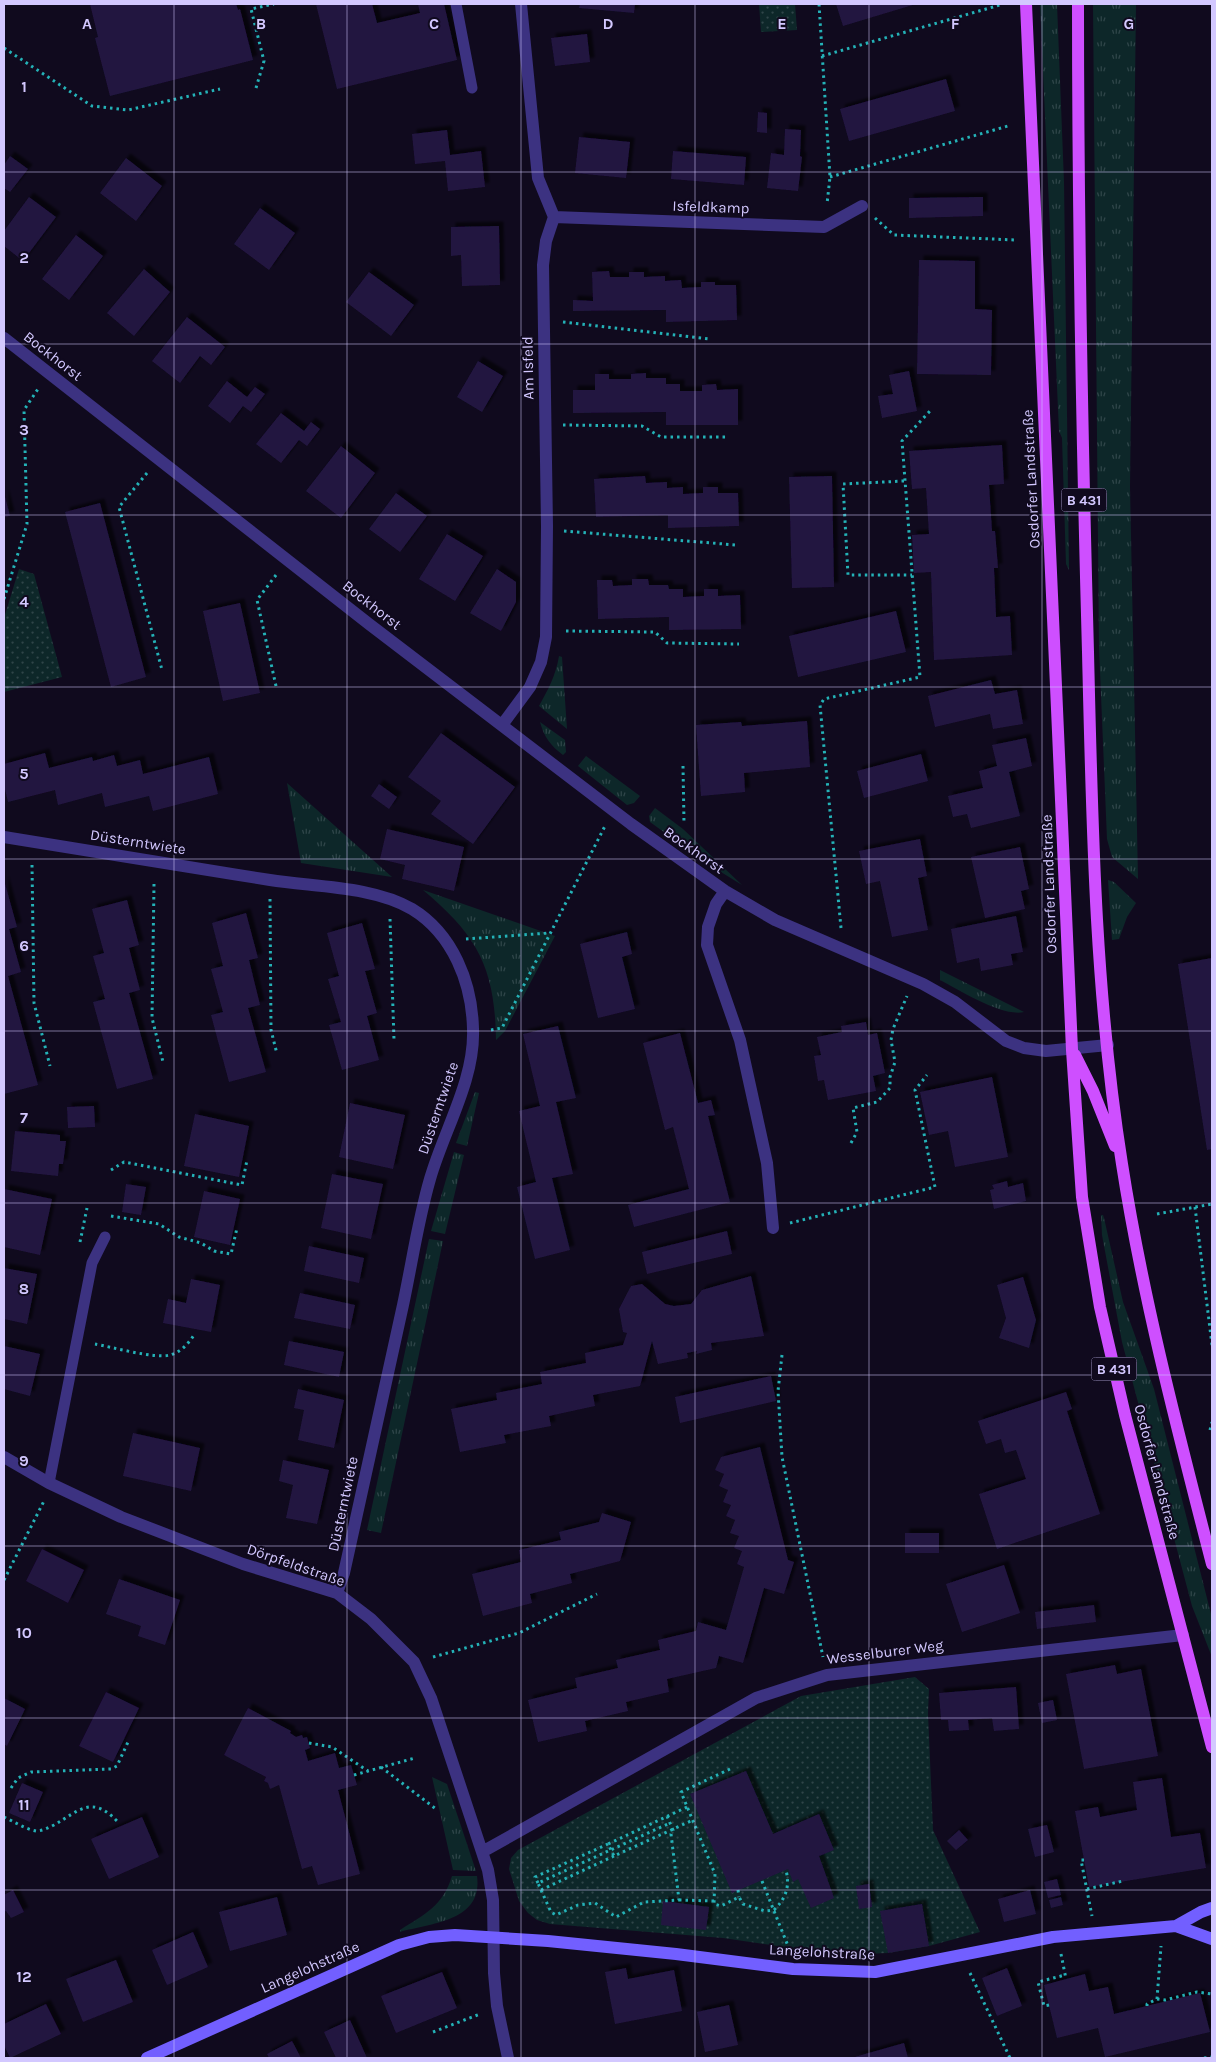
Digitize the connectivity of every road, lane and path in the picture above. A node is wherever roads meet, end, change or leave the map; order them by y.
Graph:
1 (274, 4) edge
2 (456, 4) edge
3 (522, 4) edge
4 (819, 4) edge
5 (1000, 4) edge
6 (1026, 4) edge
7 (1078, 4) edge
8 (4, 48) edge
9 (822, 56) junction
10 (256, 88) dead end
11 (472, 88) dead end
12 (220, 89) dead end
13 (1008, 126) dead end
14 (830, 177) junction
15 (862, 206) joint
16 (554, 217) junction
17 (824, 227) junction
18 (1016, 240) dead end
19 (562, 322) dead end
20 (4, 338) edge
21 (709, 339) dead end
22 (40, 387) dead end
23 (930, 411) dead end
24 (563, 425) dead end
25 (729, 437) dead end
26 (149, 470) dead end
27 (904, 481) junction
28 (564, 531) dead end
29 (736, 545) dead end
30 (280, 571) dead end
31 (912, 575) junction
32 (4, 599) edge
33 (566, 631) dead end
34 (739, 644) dead end
35 (162, 670) dead end
36 (276, 686) dead end
37 (502, 725) junction
38 (683, 766) dead end
39 (606, 823) dead end
40 (684, 823) dead end
41 (4, 837) edge
42 (32, 865) dead end
43 (154, 884) dead end
44 (725, 891) junction
45 (270, 894) dead end
46 (390, 918) dead end
47 (842, 932) dead end
48 (549, 933) junction
49 (466, 939) dead end
50 (908, 994) dead end
51 (491, 1030) dead end
52 (394, 1040) dead end
53 (1108, 1045) junction
54 (1072, 1050) junction
55 (277, 1054) dead end
56 (163, 1062) dead end
57 (50, 1066) dead end
58 (927, 1075) dead end
59 (851, 1143) dead end
60 (247, 1160) dead end
61 (1122, 1162) junction
62 (111, 1170) dead end
63 (1212, 1204) edge
64 (1195, 1207) junction
65 (1157, 1214) dead end
66 (111, 1216) dead end
67 (237, 1228) dead end
68 (773, 1228) joint
69 (105, 1237) dead end
70 (194, 1335) dead end
71 (77, 1340) junction
72 (1212, 1345) edge
73 (782, 1355) dead end
74 (1212, 1422) edge
75 (1210, 1430) dead end
76 (4, 1457) edge
77 (49, 1483) junction
78 (44, 1501) dead end
79 (1212, 1564) edge
80 (4, 1580) edge
81 (337, 1593) junction
82 (597, 1594) dead end
83 (1184, 1635) junction
84 (432, 1657) dead end
85 (827, 1675) junction
86 (128, 1742) dead end
87 (308, 1743) dead end
88 (1212, 1747) edge
89 (415, 1758) dead end
90 (381, 1767) junction
91 (730, 1769) dead end
92 (368, 1771) junction
93 (354, 1775) dead end
94 (11, 1788) dead end
95 (688, 1807) junction
96 (436, 1809) dead end
97 (4, 1816) edge
98 (667, 1816) junction
99 (693, 1820) junction
100 (118, 1821) dead end
101 (670, 1823) junction
102 (673, 1830) junction
103 (608, 1844) junction
104 (611, 1850) junction
105 (482, 1852) junction
106 (614, 1856) junction
107 (1084, 1860) dead end
108 (786, 1870) dead end
109 (762, 1881) dead end
110 (1124, 1881) dead end
111 (538, 1883) junction
112 (1087, 1889) junction
113 (541, 1890) junction
114 (738, 1890) dead end
115 (739, 1897) junction
116 (679, 1900) junction
117 (714, 1901) junction
118 (1212, 1908) edge
119 (774, 1910) junction
120 (1176, 1926) junction
121 (1161, 1928) junction
122 (1095, 1934) junction
123 (1057, 1936) junction
124 (494, 1938) junction
125 (1212, 1938) edge
126 (962, 1956) junction
127 (793, 1969) junction
128 (1212, 1994) edge
129 (1157, 1999) junction
130 (1049, 2005) dead end
131 (1147, 2006) dead end
132 (486, 2012) dead end
133 (433, 2032) dead end
134 (1212, 2056) edge
135 (147, 2058) edge
136 (508, 2058) edge
137 (1010, 2058) edge
138 (1204, 2058) edge

1 - 10 path
2 - 11 lane
3 - 16 street
4 - 9 path
5 - 9 path
6 - 54 main road, Osdorfer Landstraße / B 431
7 - 53 main road, Osdorfer Landstraße / B 431
8 - 12 path
9 - 14 path
13 - 14 path
14 - 17 path
15 - 17 street
15 - 18 path
16 - 17 street, Isfeldkamp
16 - 37 street, Am Isfeld
19 - 21 path
20 - 37 street, Bockhorst
22 - 32 path
23 - 27 path
24 - 25 path
26 - 35 path
27 - 31 path
27 - 31 path
28 - 29 path
30 - 36 path
31 - 47 path
33 - 34 path
37 - 44 street, Bockhorst
38 - 40 path
39 - 48 path
41 - 81 street, Düsterntwiete
42 - 57 path
43 - 56 path
44 - 54 street, Bockhorst
44 - 68 street, Bockhorst
45 - 55 path
46 - 52 path
48 - 49 path
48 - 51 path
50 - 59 path
53 - 54 street, Bockhorst
53 - 61 main road, Osdorfer Landstraße / B 431
54 - 61 main road
54 - 83 main road, Osdorfer Landstraße / B 431
58 - 68 path
60 - 62 path
61 - 79 main road, Osdorfer Landstraße / B 431
63 - 64 path
64 - 65 path
64 - 72 path
66 - 67 path
69 - 71 lane
70 - 71 path
71 - 77 lane
73 - 85 path
74 - 75 path
76 - 77 street, Dörpfeldstraße
77 - 81 street, Dörpfeldstraße
78 - 80 path
81 - 105 street, Dörpfeldstraße
82 - 84 path
83 - 85 street, Wesselburer Weg
83 - 88 main road, Osdorfer Landstraße / B 431
85 - 105 street, Wesselburer Weg
86 - 94 path
87 - 92 path
89 - 90 path
90 - 92 path
90 - 96 path
91 - 95 path
92 - 93 path
95 - 98 path
95 - 99 path
97 - 100 path
98 - 101 path
98 - 103 path
99 - 102 path
99 - 117 path
101 - 102 path
101 - 104 path
102 - 106 path
102 - 116 path
103 - 104 path
103 - 111 path
104 - 106 path
104 - 111 path
105 - 124 street, Dörpfeldstraße
106 - 113 path
107 - 112 path
108 - 119 path
109 - 119 path
110 - 112 path
111 - 113 path
112 - 122 path
113 - 116 path
114 - 115 path
115 - 117 path
115 - 119 path
116 - 117 path
118 - 120 street, Langelohstraße
119 - 127 path
120 - 121 street, Langelohstraße
120 - 125 street, Langelohstraße
121 - 122 street, Langelohstraße
121 - 129 path
122 - 123 street, Langelohstraße
123 - 126 street, Langelohstraße
123 - 130 path
124 - 127 street, Langelohstraße
124 - 135 street, Langelohstraße
124 - 136 street
126 - 127 street, Langelohstraße
126 - 137 path
128 - 129 path
129 - 131 path
132 - 133 path
134 - 138 path

